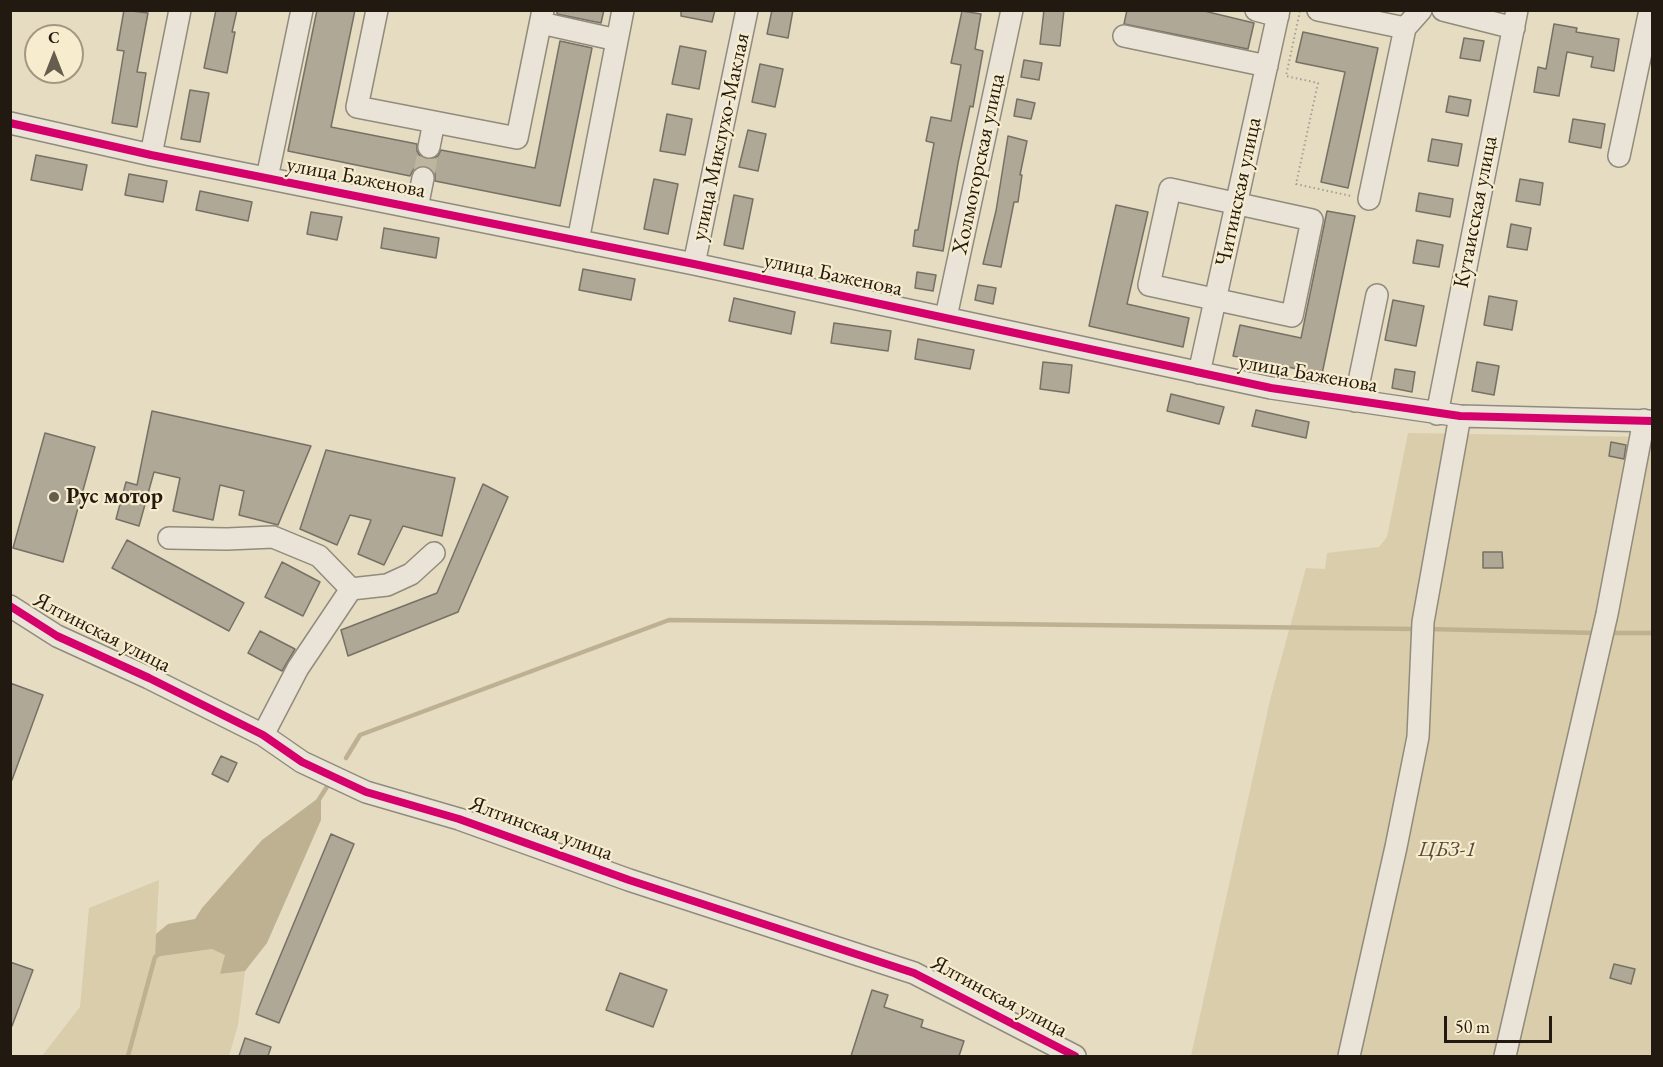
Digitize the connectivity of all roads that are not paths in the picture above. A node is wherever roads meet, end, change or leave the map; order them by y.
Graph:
1 (180, 10) edge
2 (302, 10) edge
3 (377, 10) edge
4 (623, 10) edge
5 (747, 10) edge
6 (1012, 10) edge
7 (1256, 10) edge
8 (1318, 10) edge
9 (1421, 10) edge
10 (1443, 10) edge
11 (1650, 10) edge
12 (1278, 13) edge
13 (542, 17) edge
14 (1515, 19) edge
15 (1405, 28) junction
16 (1124, 36) dead end
17 (617, 40) junction
18 (1267, 66) junction
19 (434, 122) junction
20 (10, 123) edge
21 (429, 147) tunnel mouth
22 (151, 155) junction
23 (1619, 156) dead end
24 (267, 178) junction
25 (423, 178) tunnel mouth
26 (1369, 199) road end
27 (1236, 204) junction
28 (417, 208) junction
29 (578, 241) junction
30 (694, 264) junction
31 (1377, 295) dead end
32 (1215, 300) junction
33 (946, 317) junction
34 (1199, 373) junction
35 (1355, 401) junction
36 (1437, 414) junction
37 (1460, 416) junction
38 (1648, 421) edge
39 (169, 538) dead end
40 (434, 553) dead end
41 (351, 589) junction
42 (10, 606) edge
43 (263, 735) junction
44 (1075, 1056) edge
45 (1349, 1056) edge
46 (1505, 1056) edge

1 - 22 street
2 - 24 street
3 - 19 street
4 - 17 street
5 - 30 street, улица Миклухо-Маклая
6 - 33 street, Холмогорская улица
7 - 12 street
8 - 15 street
9 - 15 street
10 - 14 street
11 - 23 street
12 - 18 street, Читинская улица
13 - 17 street
13 - 19 street
14 - 36 street, Кутаисская улица
15 - 26 street
16 - 18 street
17 - 29 street
18 - 27 street, Читинская улица
19 - 21 street
20 - 22 street, улица Баженова
22 - 24 street, улица Баженова
24 - 28 street, улица Баженова
25 - 28 street
27 - 32 street, Читинская улица
27 - 32 street
27 - 32 street
28 - 29 street, улица Баженова
29 - 30 street, улица Баженова
30 - 33 street, улица Баженова
31 - 35 street
32 - 34 street, Читинская улица
33 - 34 street, улица Баженова
34 - 35 street, улица Баженова
35 - 36 street, улица Баженова
36 - 37 street, улица Баженова
37 - 38 street, улица Баженова
37 - 45 street
38 - 46 street
39 - 41 street
40 - 41 street
41 - 43 street
42 - 43 street, Ялтинская улица
43 - 44 street, Ялтинская улица

